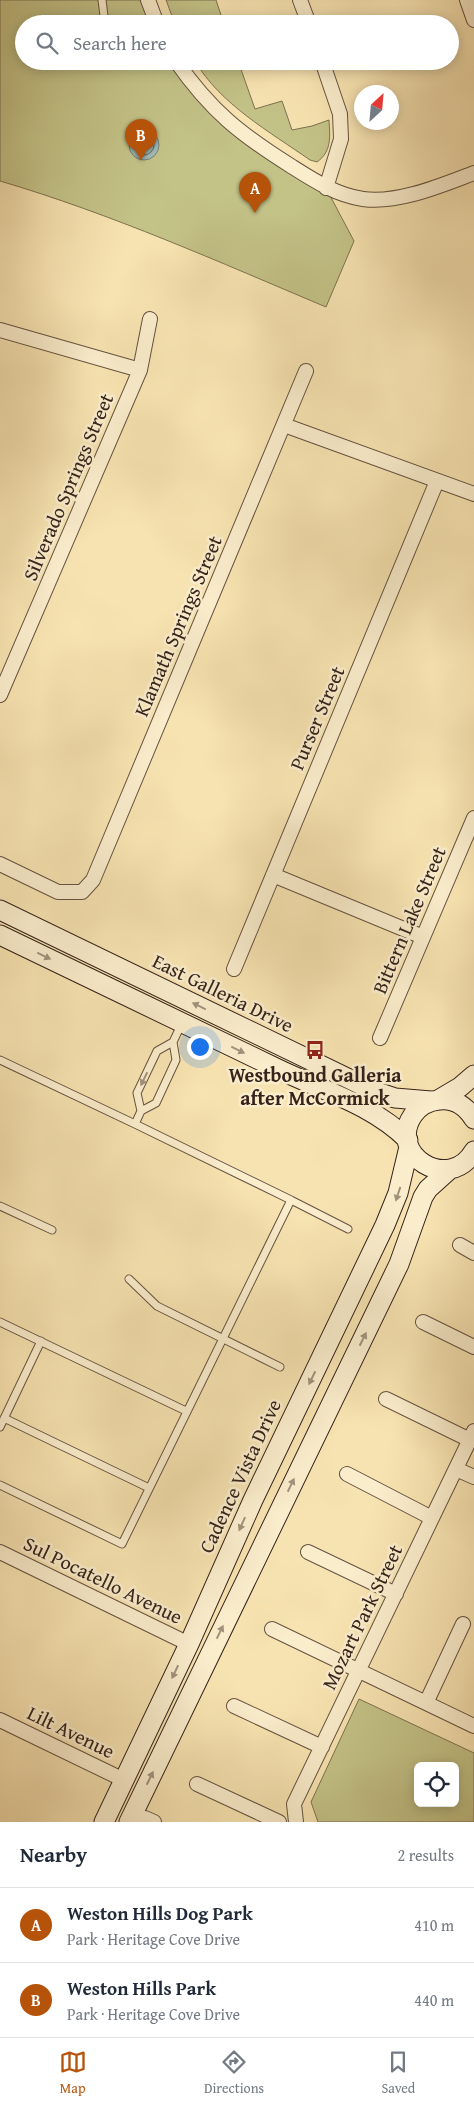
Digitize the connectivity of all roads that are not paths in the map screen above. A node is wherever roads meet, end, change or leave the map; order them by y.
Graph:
1 (102, 0) edge
2 (148, 0) edge
3 (300, 0) edge
4 (467, 0) edge
5 (104, 15) edge
6 (154, 15) edge
7 (306, 15) edge
8 (474, 20) edge
9 (182, 70) edge
10 (325, 70) edge
11 (474, 173) edge
12 (326, 188) junction
13 (150, 319) dead end
14 (0, 330) edge
15 (140, 370) junction
16 (306, 371) dead end
17 (284, 425) junction
18 (437, 481) junction
19 (474, 494) edge
20 (0, 696) edge
21 (474, 818) edge
22 (0, 864) edge
23 (273, 875) junction
24 (0, 910) edge
25 (0, 935) edge
26 (423, 937) junction
27 (234, 970) dead end
28 (182, 1023) junction
29 (380, 1038) dead end
30 (173, 1042) junction
31 (0, 1060) edge
32 (474, 1075) edge
33 (435, 1101) junction
34 (141, 1111) junction
35 (474, 1118) edge
36 (135, 1124) junction
37 (409, 1144) junction
38 (474, 1151) edge
39 (460, 1168) edge
40 (291, 1200) junction
41 (0, 1206) edge
42 (348, 1229) dead end
43 (52, 1230) dead end
44 (460, 1246) dead end
45 (474, 1253) edge
46 (129, 1279) dead end
47 (0, 1322) edge
48 (423, 1322) dead end
49 (222, 1338) junction
50 (41, 1341) junction
51 (474, 1347) edge
52 (280, 1367) dead end
53 (386, 1399) dead end
54 (186, 1411) junction
55 (4, 1418) junction
56 (0, 1427) edge
57 (472, 1435) edge
58 (456, 1469) junction
59 (347, 1474) dead end
60 (474, 1477) edge
61 (0, 1486) edge
62 (149, 1488) junction
63 (432, 1518) junction
64 (0, 1552) edge
65 (308, 1552) dead end
66 (396, 1594) junction
67 (463, 1624) dead end
68 (272, 1629) dead end
69 (189, 1644) junction
70 (359, 1672) junction
71 (426, 1703) junction
72 (234, 1706) dead end
73 (0, 1720) edge
74 (474, 1726) edge
75 (142, 1743) junction
76 (322, 1747) junction
77 (124, 1780) junction
78 (197, 1784) dead end
79 (104, 1822) edge
80 (129, 1822) edge
81 (154, 1822) edge
82 (279, 1822) edge
83 (296, 1822) edge

1 - 5 lane
2 - 6 street
3 - 7 street
4 - 8 street
9 - 12 street
10 - 12 street
11 - 12 street
13 - 15 street, Silverado Springs Street
14 - 15 street
15 - 20 street, Silverado Springs Street
16 - 17 street, Klamath Springs Street
17 - 18 street
17 - 22 street, Klamath Springs Street
18 - 19 street
18 - 23 street, Purser Street
21 - 26 street, Bittern Lake Street
23 - 26 street
23 - 27 street, Purser Street
33 -> 24 street, East Galleria Drive
25 -> 28 street
26 - 29 street, Bittern Lake Street
28 - 30 lane
28 -> 37 street
30 - 34 lane
30 -> 34 lane
31 - 36 lane
32 - 33 street, Cadence Vista Drive
33 - 35 street, East Galleria Drive
33 - 37 street, Cadence Vista Drive
34 - 36 lane
36 - 40 lane
37 - 39 street
37 -> 69 street, Cadence Vista Drive
38 - 39 street
80 -> 39 street
40 - 42 lane
40 - 49 lane
41 - 43 lane
44 - 45 street
46 - 49 lane
47 - 50 lane
48 - 51 street
49 - 52 lane
49 - 54 lane
50 - 54 lane
50 - 55 lane
53 - 57 street
54 - 62 lane
55 - 56 lane
55 - 62 lane
57 - 58 street, Mozart Park Street
58 - 60 street
58 - 63 street, Mozart Park Street
59 - 63 street
61 - 62 lane
63 - 66 street, Mozart Park Street
64 - 69 street, Sul Pocatello Avenue
65 - 66 street
66 - 70 street, Mozart Park Street
67 - 71 street
68 - 70 street
69 -> 75 street, Cadence Vista Drive
70 - 71 street
70 - 76 street, Mozart Park Street
71 - 74 street
72 - 76 street
73 - 77 street, Lilt Avenue
75 - 77 street, Cadence Vista Drive
75 - 80 street
76 - 83 street, Mozart Park Street
77 - 79 street, Cadence Vista Drive
78 - 82 street
80 - 81 street

